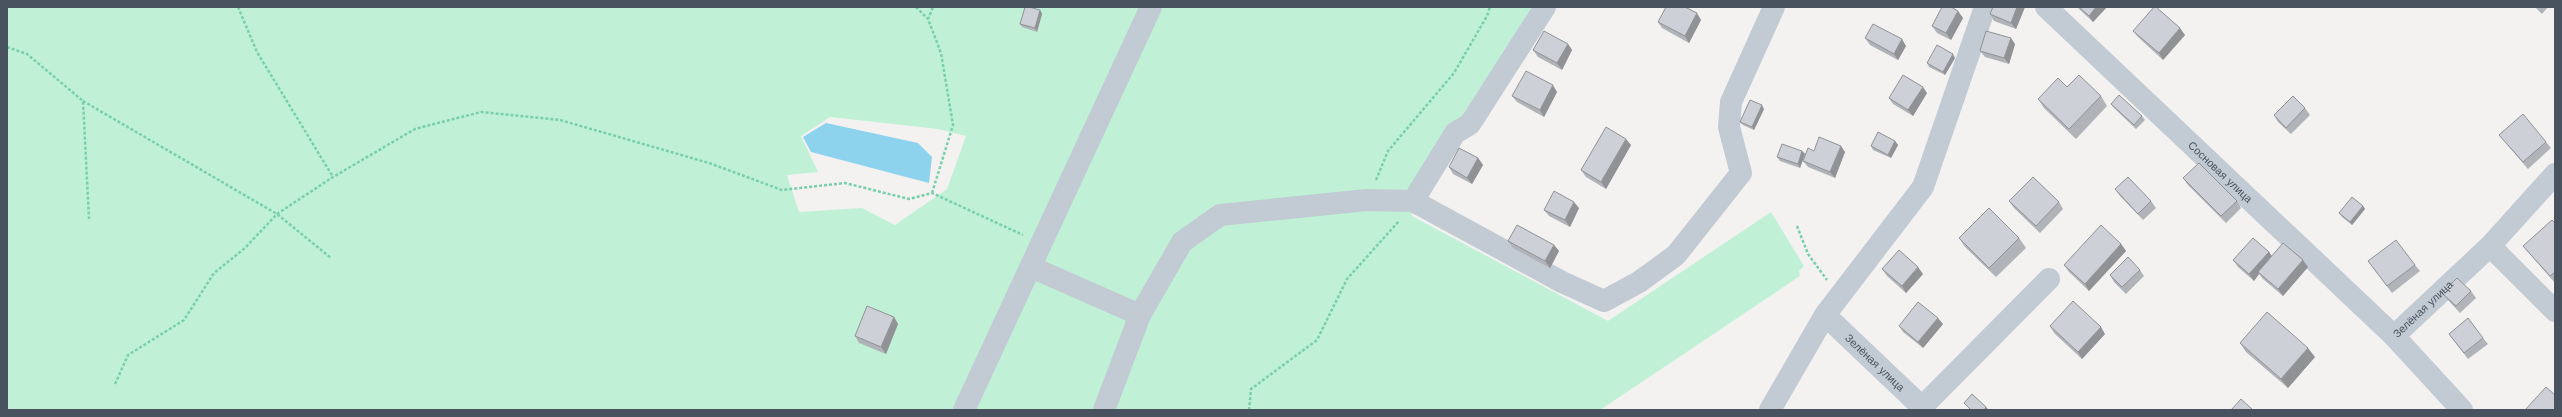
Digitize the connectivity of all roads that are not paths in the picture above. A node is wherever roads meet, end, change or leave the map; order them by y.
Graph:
1 (1151, 7) edge
2 (1546, 7) edge
3 (1774, 7) edge
4 (1985, 7) edge
5 (2046, 7) edge
6 (2555, 174) edge
7 (1413, 201) junction
8 (2490, 246) junction
9 (1031, 267) junction
10 (2049, 279) dead end
11 (2555, 311) edge
12 (1140, 315) junction
13 (1825, 315) junction
14 (2394, 336) junction
15 (1923, 409) edge
16 (964, 410) edge
17 (1104, 410) edge
18 (1770, 410) edge
19 (2462, 410) edge

1 - 9 street
2 - 7 street
3 - 7 street
4 - 13 street
5 - 14 street, Сосновая улица
6 - 8 street, Зелёная улица
7 - 12 street
8 - 11 street
8 - 14 street, Зелёная улица
9 - 12 street
9 - 16 street
10 - 15 street
12 - 17 street
13 - 15 street, Зелёная улица
13 - 18 street
14 - 19 street, Зелёная улица

